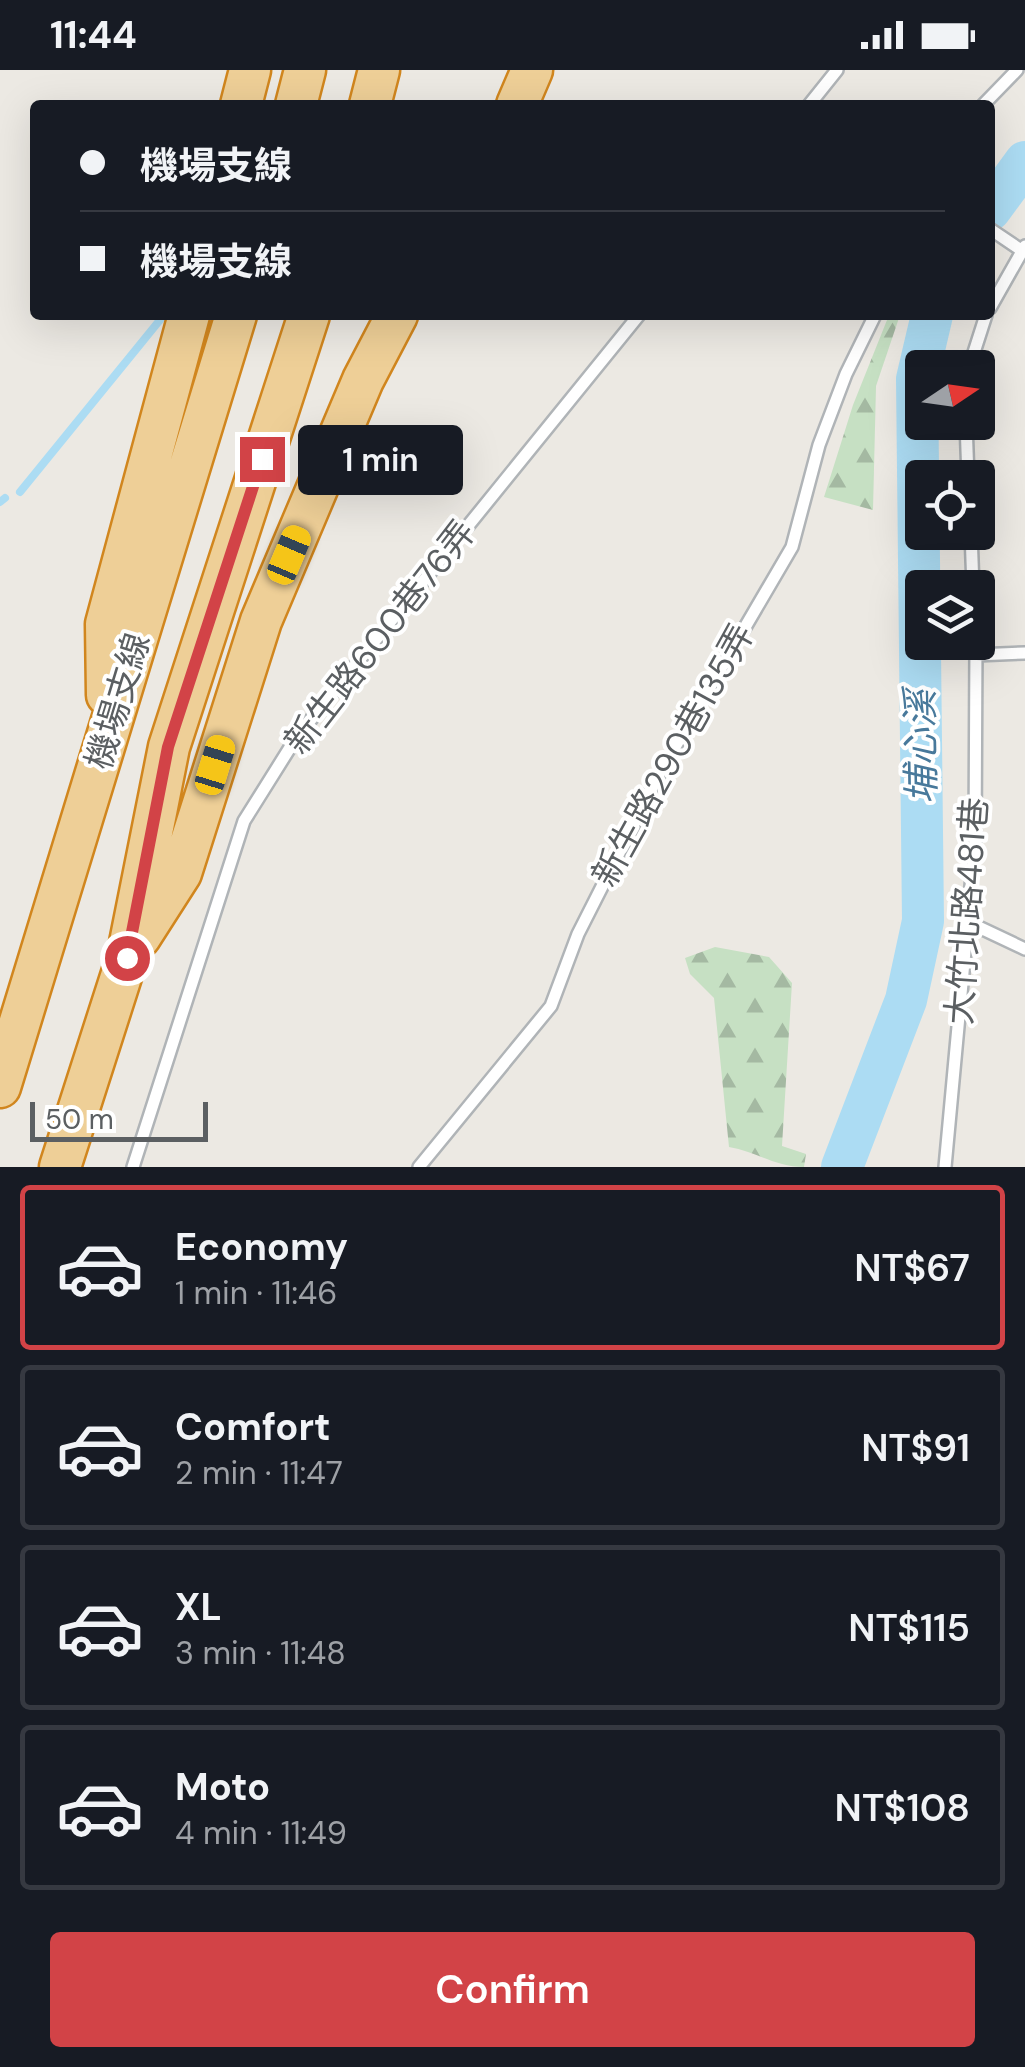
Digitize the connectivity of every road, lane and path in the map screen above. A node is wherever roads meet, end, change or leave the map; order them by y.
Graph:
1 (250, 70) edge
2 (305, 70) edge
3 (379, 70) edge
4 (510, 70) edge
5 (532, 70) edge
6 (837, 70) edge
7 (1017, 70) edge
8 (243, 100) edge
9 (297, 100) edge
10 (371, 100) edge
11 (498, 100) edge
12 (518, 100) edge
13 (813, 100) edge
14 (988, 100) edge
15 (995, 231) edge
16 (1023, 248) edge
17 (995, 299) edge
18 (188, 320) edge
19 (234, 320) edge
20 (307, 320) edge
21 (394, 320) edge
22 (635, 320) edge
23 (873, 320) edge
24 (984, 320) edge
25 (975, 350) edge
26 (995, 651) edge
27 (1025, 653) edge
28 (976, 660) edge
29 (108, 733) junction
30 (970, 923) junction
31 (1025, 950) edge
32 (127, 958) junction
33 (0, 1087) edge
34 (60, 1167) edge
35 (132, 1167) edge
36 (420, 1167) edge
37 (946, 1167) edge

1 - 8 highway
2 - 9 highway
3 - 10 highway
4 - 11 highway
5 - 12 highway
6 - 13 lane
7 - 14 lane
15 - 16 lane
16 - 17 lane
18 - 29 highway
19 - 29 highway, 機場支線
20 - 32 highway, 機場支線
21 - 32 highway
22 - 35 lane, 新生路600巷76弄
23 - 36 lane, 新生路290巷135弄
24 - 25 lane
26 - 27 lane, 大竹北路481巷
28 - 30 lane, 大竹北路481巷
29 - 33 highway, 機場支線
30 - 31 lane
30 - 37 lane, 大竹北路481巷
32 - 34 highway, 機場支線

